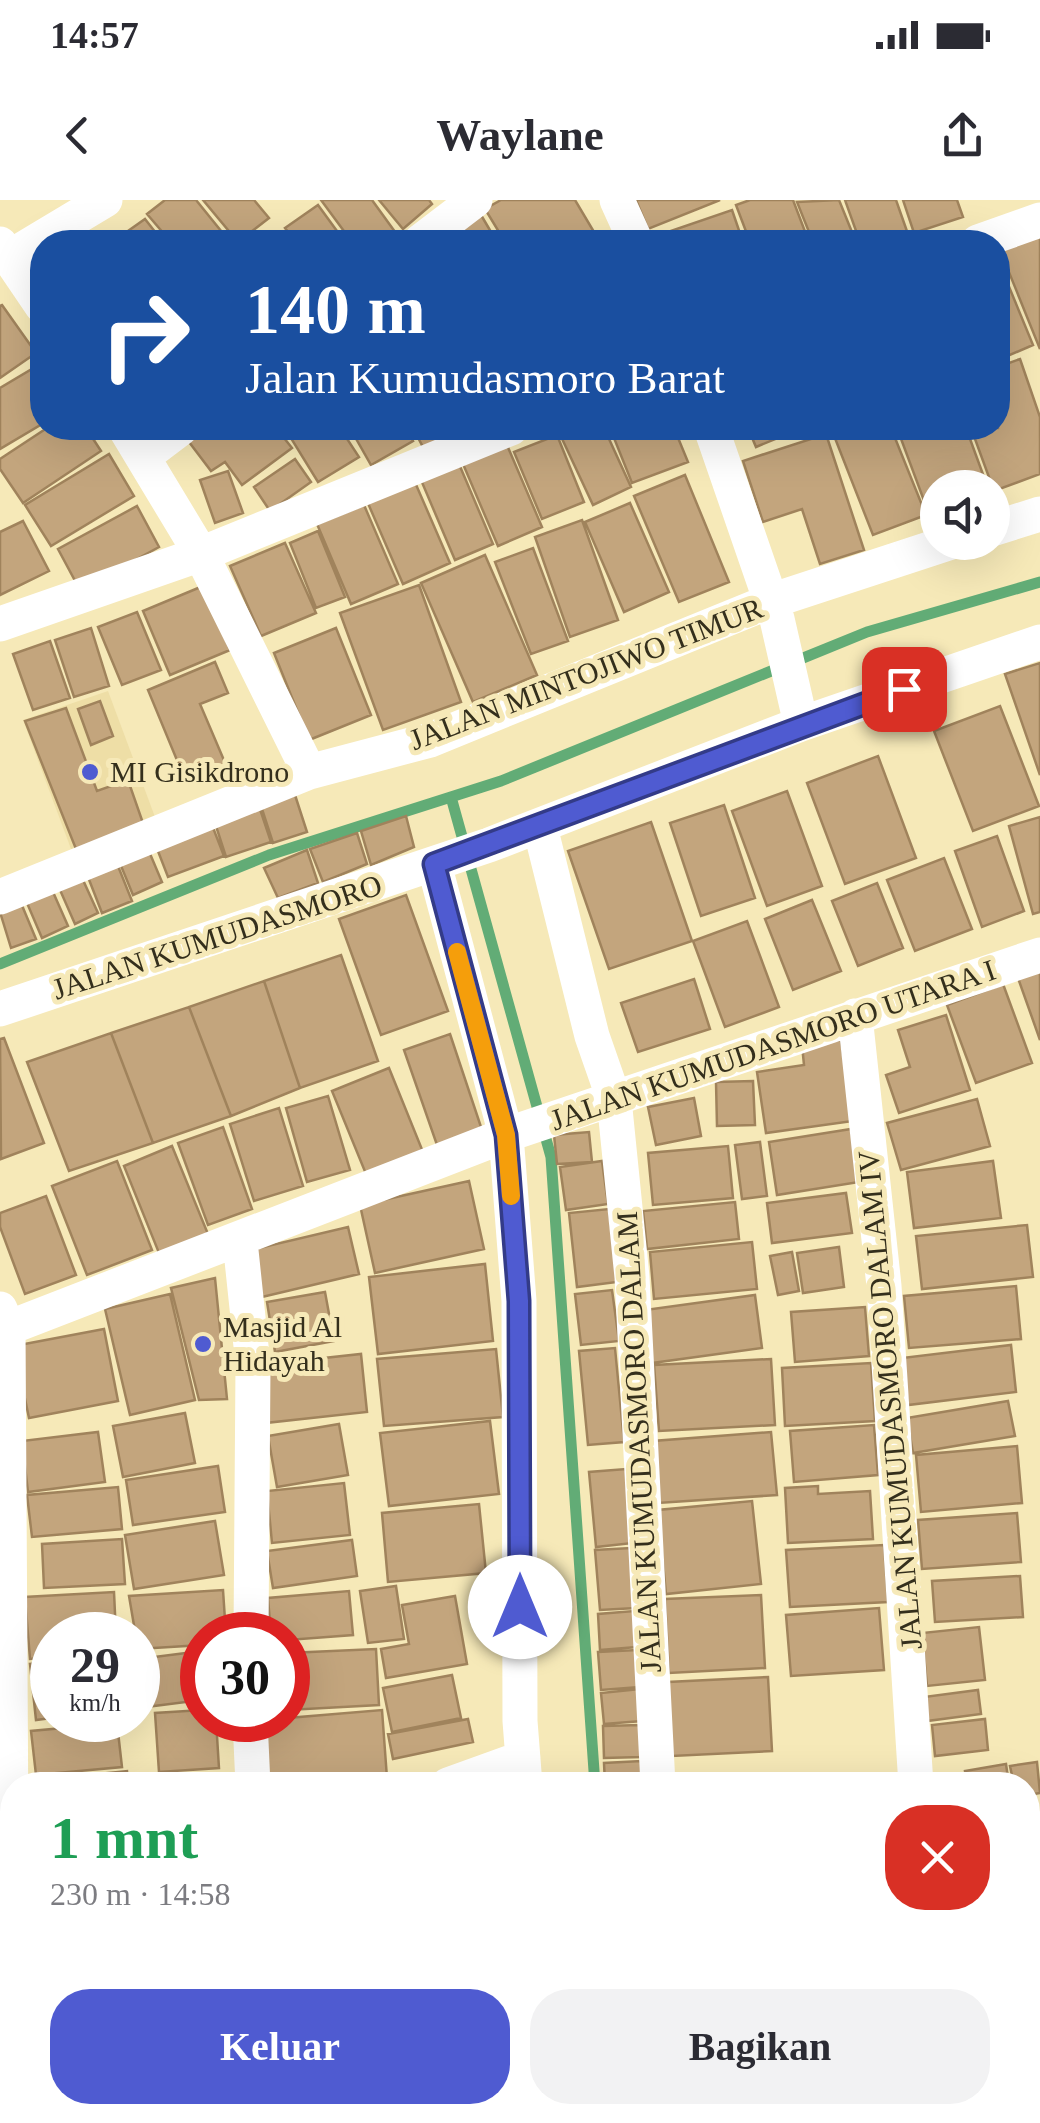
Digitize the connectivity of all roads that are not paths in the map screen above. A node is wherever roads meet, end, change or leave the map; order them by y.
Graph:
1 (105, 200) edge
2 (475, 200) edge
3 (617, 200) edge
4 (1040, 220) edge
5 (46, 230) edge
6 (436, 230) edge
7 (631, 230) edge
8 (1010, 231) edge
9 (30, 238) edge
10 (5, 251) edge
11 (30, 288) edge
12 (481, 440) edge
13 (716, 440) edge
14 (134, 442) edge
15 (1040, 514) edge
16 (1010, 523) edge
17 (201, 554) junction
18 (920, 554) edge
19 (774, 610) junction
20 (0, 624) edge
21 (1040, 642) edge
22 (797, 712) junction
23 (310, 772) junction
24 (540, 827) junction
25 (441, 862) junction
26 (0, 898) edge
27 (1040, 955) edge
28 (0, 1010) edge
29 (855, 1016) junction
30 (603, 1104) junction
31 (516, 1132) junction
32 (240, 1240) junction
33 (4, 1318) edge
34 (252, 1612) edge
35 (251, 1742) edge
36 (9, 1772) edge
37 (252, 1772) edge
38 (524, 1772) edge
39 (657, 1772) edge
40 (915, 1772) edge

1 - 5 street
2 - 6 street
3 - 7 street
4 - 8 street
9 - 10 street
10 - 11 street
12 - 17 street
13 - 19 street
14 - 17 street
15 - 16 street
17 - 20 street
17 - 23 street
18 - 19 street, JALAN MINTOJIWO TIMUR
19 - 22 street
19 - 23 street, JALAN MINTOJIWO TIMUR
21 - 22 street, JALAN KUMUDASMORO
22 - 24 street, JALAN KUMUDASMORO
23 - 26 street, JALAN MINTOJIWO TIMUR
24 - 25 street, JALAN KUMUDASMORO
24 - 30 street, JALAN KUMUDASMORO DALAM
25 - 28 street, JALAN KUMUDASMORO
25 - 31 street
27 - 29 street, JALAN KUMUDASMORO UTARA I
29 - 30 street, JALAN KUMUDASMORO UTARA I
29 - 40 street, JALAN KUMUDASMORO DALAM IV
30 - 31 street, JALAN KUMUDASMORO UTARA I
30 - 39 street, JALAN KUMUDASMORO DALAM
31 - 32 street, JALAN KUMUDASMORO UTARA I
31 - 38 street
32 - 33 street, JALAN KUMUDASMORO UTARA I
32 - 34 street
33 - 36 street
35 - 37 street

